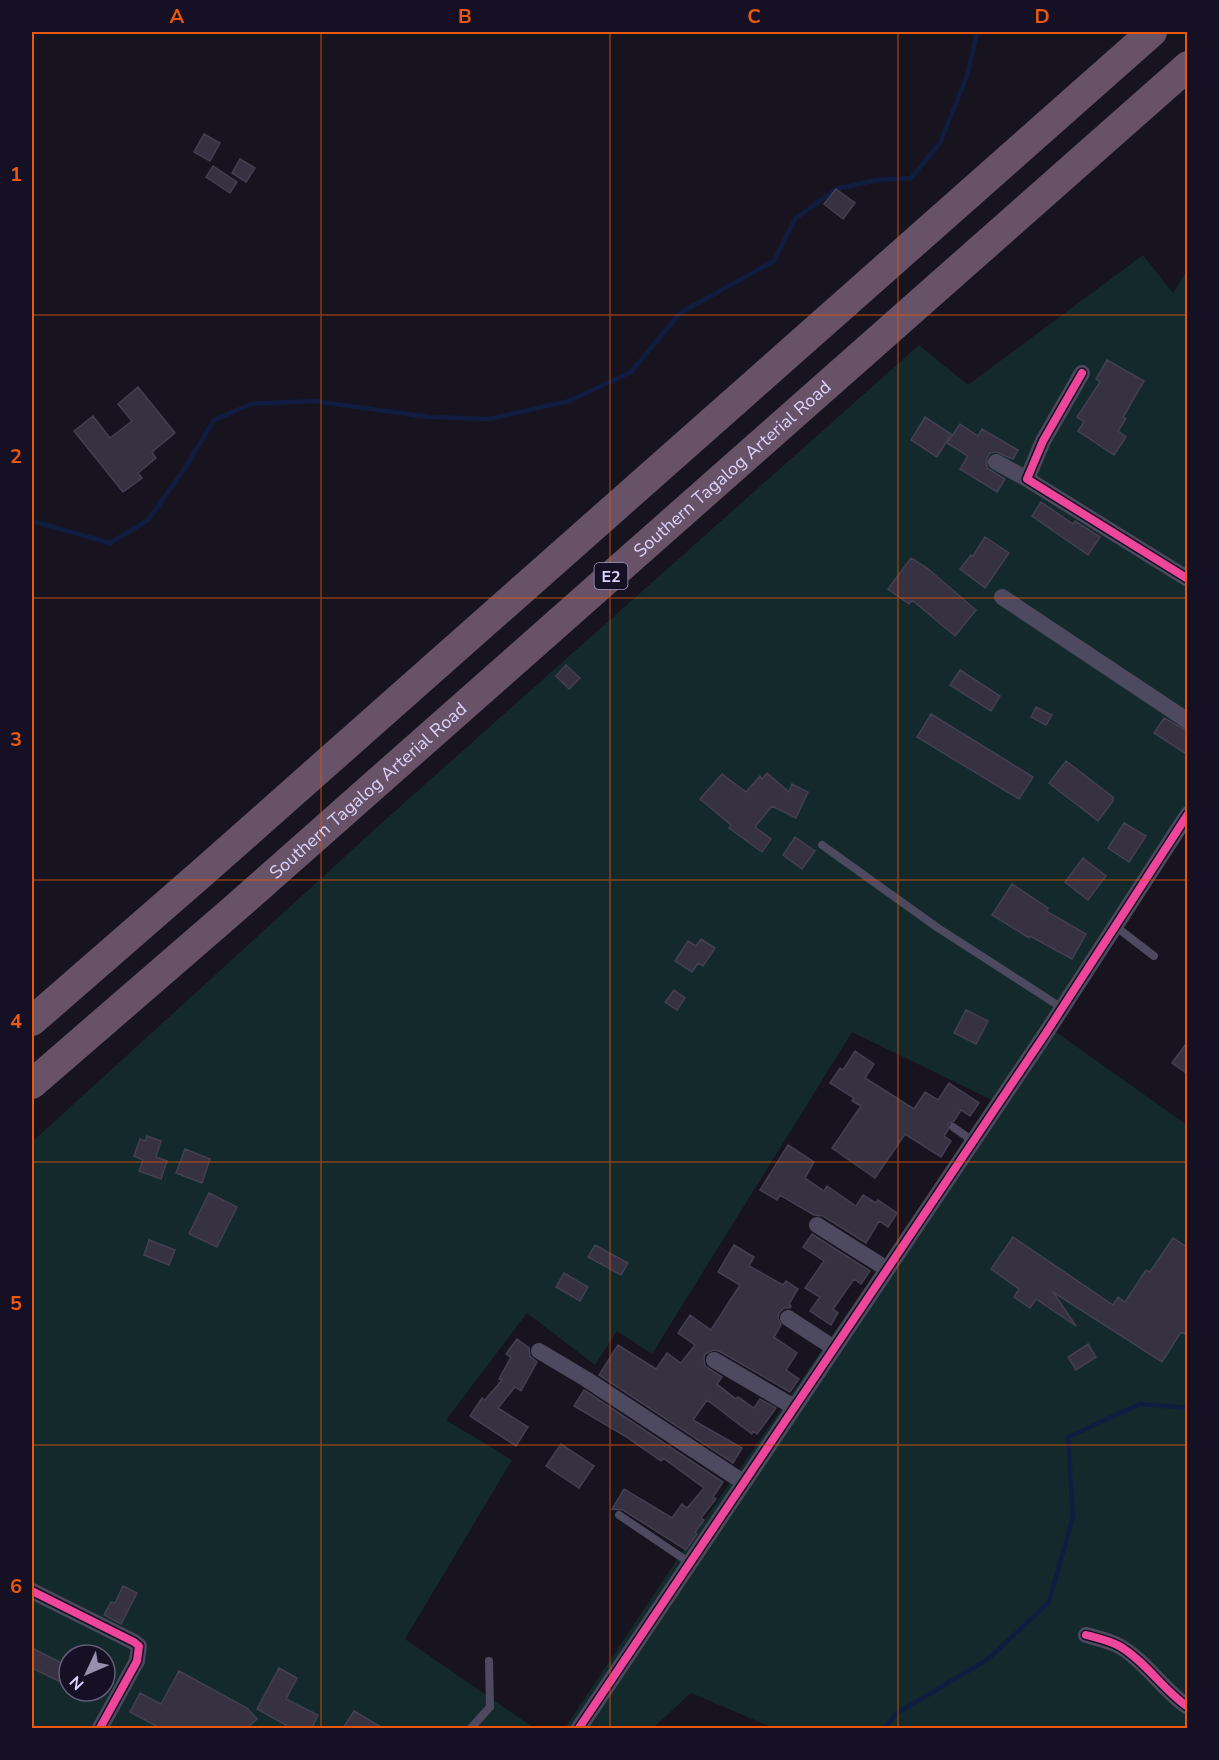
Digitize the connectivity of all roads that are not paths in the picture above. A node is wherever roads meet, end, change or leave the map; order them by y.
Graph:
1 (1152, 32) edge
2 (1188, 66) edge
3 (1082, 373) dead end
4 (996, 462) dead end
5 (1027, 479) junction
6 (1188, 579) edge
7 (1002, 597) dead end
8 (1188, 721) edge
9 (1188, 814) edge
10 (822, 845) dead end
11 (1114, 926) junction
12 (1154, 956) dead end
13 (1062, 1008) junction
14 (32, 1021) edge
15 (32, 1084) edge
16 (953, 1127) dead end
17 (973, 1141) junction
18 (817, 1225) dead end
19 (887, 1269) junction
20 (788, 1318) dead end
21 (834, 1348) junction
22 (539, 1351) dead end
23 (714, 1360) dead end
24 (794, 1407) junction
25 (744, 1482) junction
26 (619, 1515) dead end
27 (690, 1563) junction
28 (32, 1591) edge
29 (1086, 1635) dead end
30 (489, 1661) dead end
31 (1188, 1707) edge
32 (100, 1728) edge
33 (471, 1728) edge
34 (579, 1728) edge

1 - 14 highway
2 - 15 highway, Southern Tagalog Arterial Road / E2
3 - 5 street
4 - 5 street
5 - 6 street
7 - 8 street
9 - 11 street
10 - 13 lane
11 - 12 lane
11 - 13 street
13 - 17 street
16 - 17 lane
17 - 19 street
18 - 19 street
19 - 21 street
20 - 21 street
21 - 24 street
22 - 25 street
23 - 24 street
24 - 25 street
25 - 27 street
26 - 27 lane
27 - 34 street
28 - 32 street
29 - 31 street
30 - 33 lane

